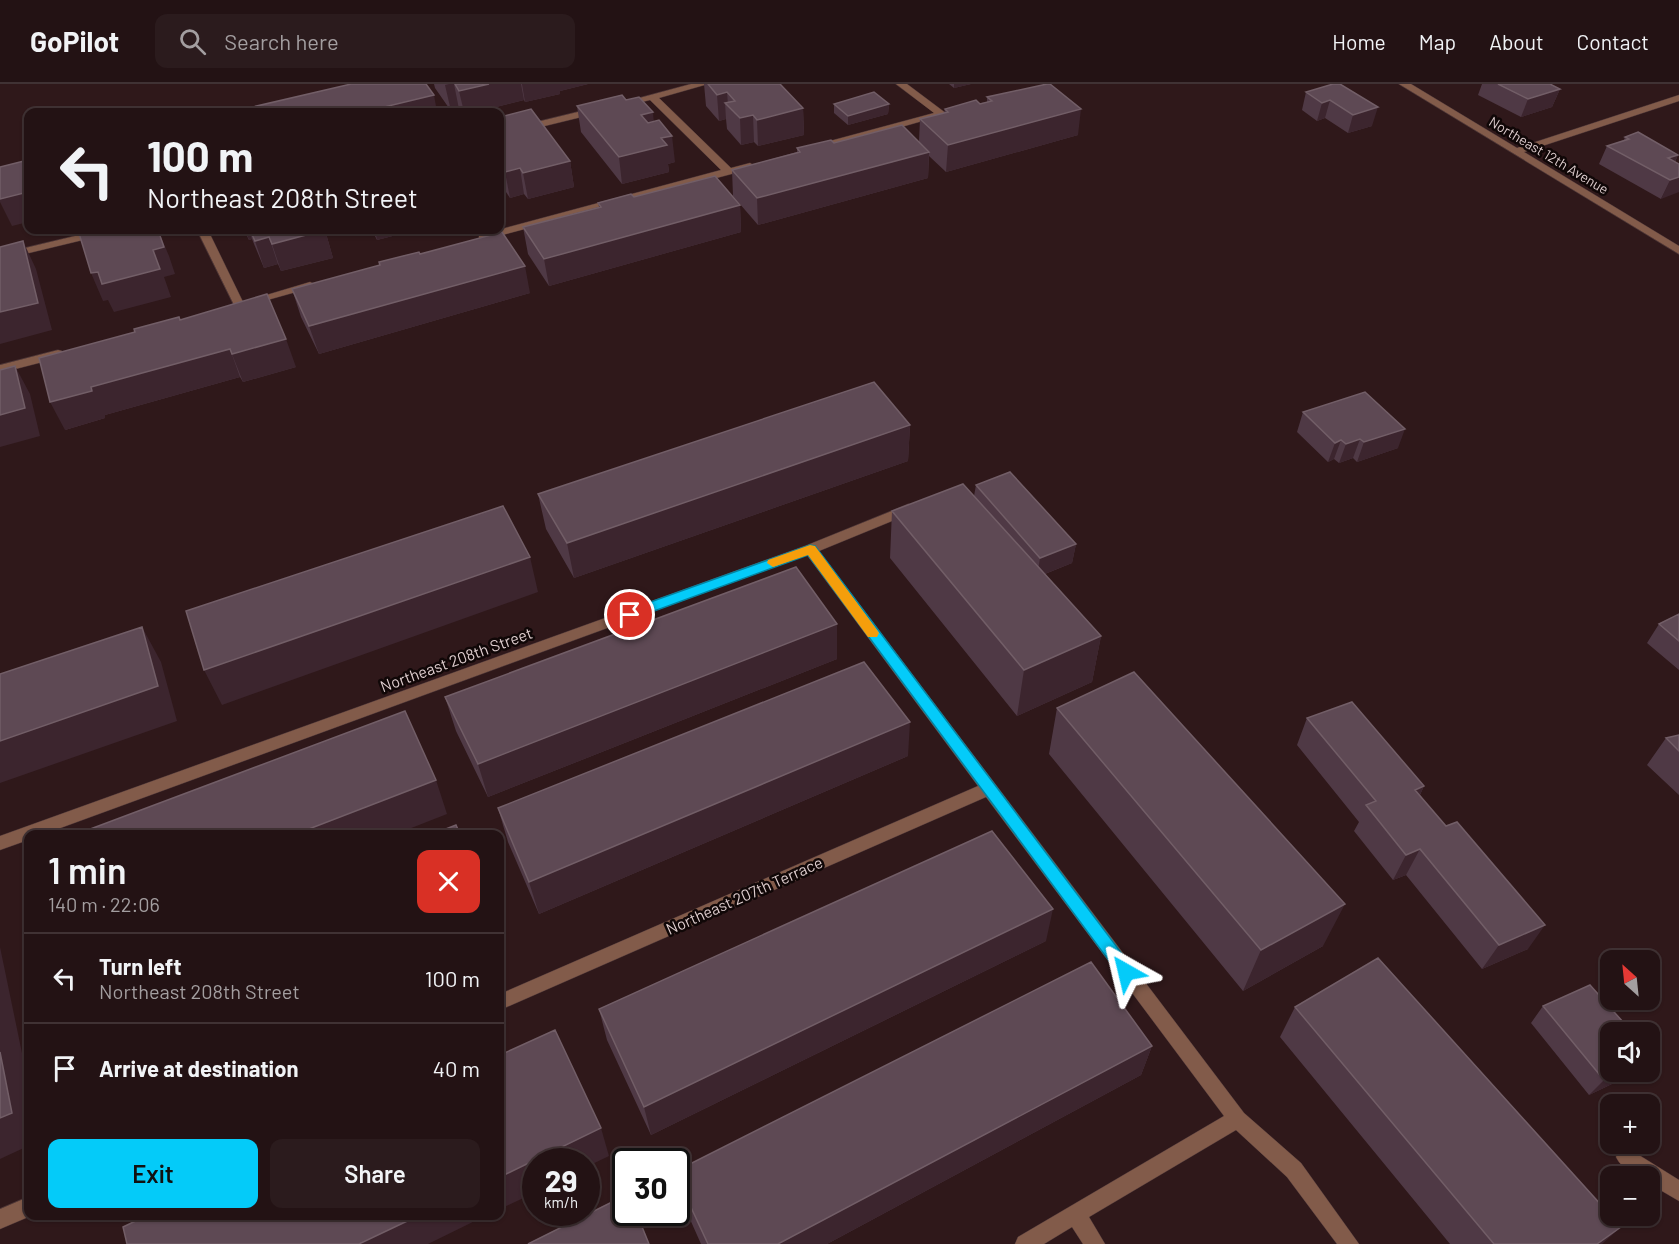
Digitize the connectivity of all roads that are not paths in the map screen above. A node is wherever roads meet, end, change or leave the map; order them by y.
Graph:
1 (703, 84) edge
2 (901, 84) edge
3 (1404, 84) edge
4 (652, 96) junction
5 (1679, 98) edge
6 (504, 133) edge
7 (819, 147) edge
8 (1515, 152) junction
9 (762, 162) edge
10 (729, 172) junction
11 (504, 230) edge
12 (95, 234) edge
13 (204, 234) edge
14 (1679, 251) edge
15 (0, 257) edge
16 (318, 283) edge
17 (68, 351) edge
18 (0, 369) edge
19 (923, 504) edge
20 (810, 549) junction
21 (988, 789) junction
22 (36, 830) edge
23 (24, 834) edge
24 (0, 843) edge
25 (504, 1000) edge
26 (1237, 1119) junction
27 (1626, 1157) dead end
28 (1679, 1191) edge
29 (24, 1209) edge
30 (1076, 1215) junction
31 (0, 1219) edge
32 (1025, 1244) edge
33 (1095, 1244) edge
34 (1349, 1244) edge

1 - 4 street
2 - 7 street
3 - 8 street, Northeast 12th Avenue
4 - 6 street
4 - 10 street
5 - 8 street
8 - 14 street, Northeast 12th Avenue
9 - 10 street
10 - 11 street
12 - 15 street
13 - 16 street
17 - 18 street
19 - 20 street, Northeast 208th Street
20 - 21 street
20 - 22 street, Northeast 208th Street
21 - 25 street, Northeast 207th Terrace
21 - 26 street
23 - 24 street, Northeast 208th Street
26 - 30 street
26 - 34 street
27 - 28 street
29 - 31 street
30 - 32 street
30 - 33 street

